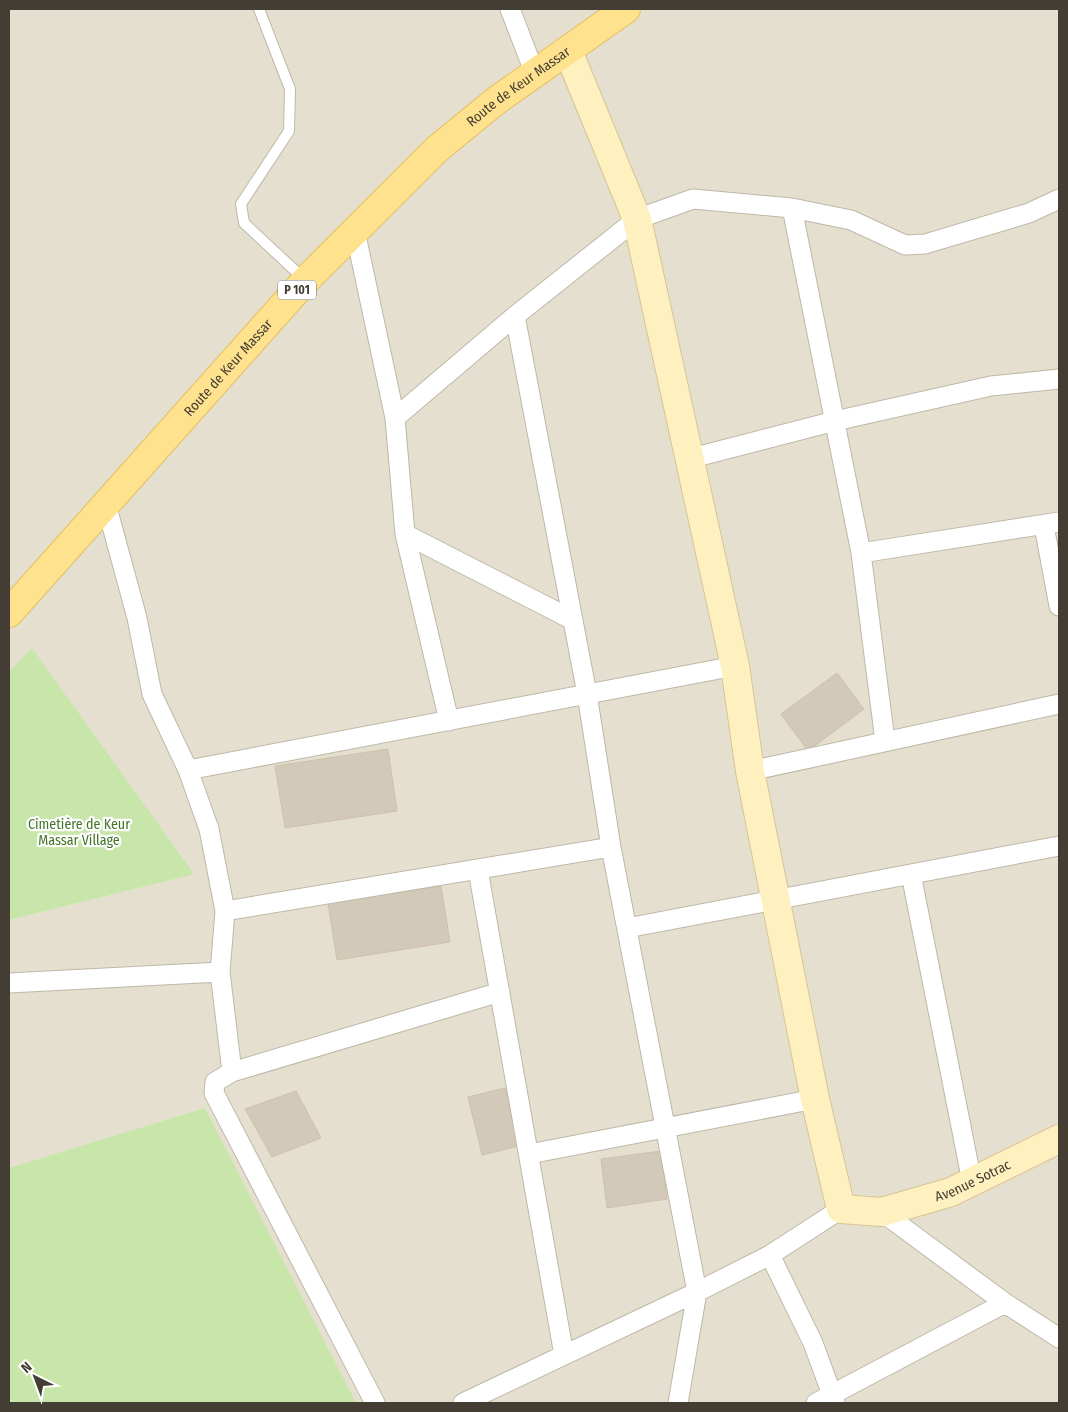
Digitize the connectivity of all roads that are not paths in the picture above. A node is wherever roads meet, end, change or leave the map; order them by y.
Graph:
1 (259, 9) edge
2 (510, 9) edge
3 (626, 9) edge
4 (568, 51) junction
5 (535, 74) junction
6 (1059, 199) edge
7 (792, 208) junction
8 (637, 219) junction
9 (355, 231) junction
10 (305, 281) junction
11 (515, 316) junction
12 (1059, 379) edge
13 (395, 418) junction
14 (835, 421) junction
15 (688, 459) junction
16 (106, 504) junction
17 (1052, 524) edge
18 (405, 534) junction
19 (861, 553) junction
20 (1059, 606) edge
21 (9, 613) edge
22 (571, 619) junction
23 (735, 666) junction
24 (587, 694) junction
25 (1059, 704) edge
26 (449, 721) junction
27 (885, 742) junction
28 (188, 770) junction
29 (750, 771) junction
30 (1059, 846) edge
31 (611, 847) junction
32 (478, 870) junction
33 (912, 874) junction
34 (777, 899) junction
35 (225, 911) junction
36 (627, 928) junction
37 (220, 972) junction
38 (9, 983) edge
39 (500, 992) junction
40 (232, 1072) junction
41 (815, 1099) junction
42 (666, 1128) junction
43 (1059, 1139) edge
44 (528, 1154) junction
45 (972, 1182) junction
46 (841, 1210) junction
47 (882, 1212) junction
48 (770, 1255) junction
49 (697, 1292) junction
50 (1005, 1303) junction
51 (1059, 1338) edge
52 (564, 1355) junction
53 (827, 1400) edge
54 (375, 1403) edge
55 (463, 1403) edge
56 (678, 1403) edge

1 - 10 lane
2 - 5 street
3 - 4 main road, Route de Keur Massar / P 101
4 - 5 main road, Route de Keur Massar / P 101
4 - 8 street
5 - 9 main road, Route de Keur Massar / P 101
6 - 7 street
7 - 8 street
7 - 14 street
8 - 11 street
8 - 15 street
9 - 10 main road, Route de Keur Massar / P 101
9 - 13 street
10 - 16 main road, Route de Keur Massar / P 101
11 - 13 street
11 - 22 street
12 - 14 street
13 - 18 street
14 - 15 street
14 - 19 street
15 - 23 street
16 - 21 main road, Route de Keur Massar / P 101
16 - 28 street
17 - 19 street
17 - 20 street
18 - 22 street
18 - 26 street
19 - 27 street
22 - 24 street
23 - 24 street
23 - 29 street
24 - 26 street
24 - 31 street
25 - 27 street
26 - 28 street
27 - 29 street
28 - 35 street
29 - 34 street
30 - 33 street
31 - 32 street
31 - 36 street
32 - 35 street
32 - 39 street
33 - 34 street
33 - 45 street
34 - 36 street
34 - 41 street
35 - 37 street
36 - 42 street
37 - 38 street
37 - 40 street
39 - 40 street
39 - 44 street
40 - 54 street
41 - 42 street
41 - 46 street
42 - 44 street
42 - 49 street
43 - 45 street, Avenue Sotrac
44 - 52 street
45 - 47 street, Avenue Sotrac
46 - 47 street, Avenue Sotrac
46 - 48 street
47 - 50 street
48 - 49 street
48 - 53 street
49 - 52 street
49 - 56 street
50 - 51 street
50 - 53 street
52 - 55 street

